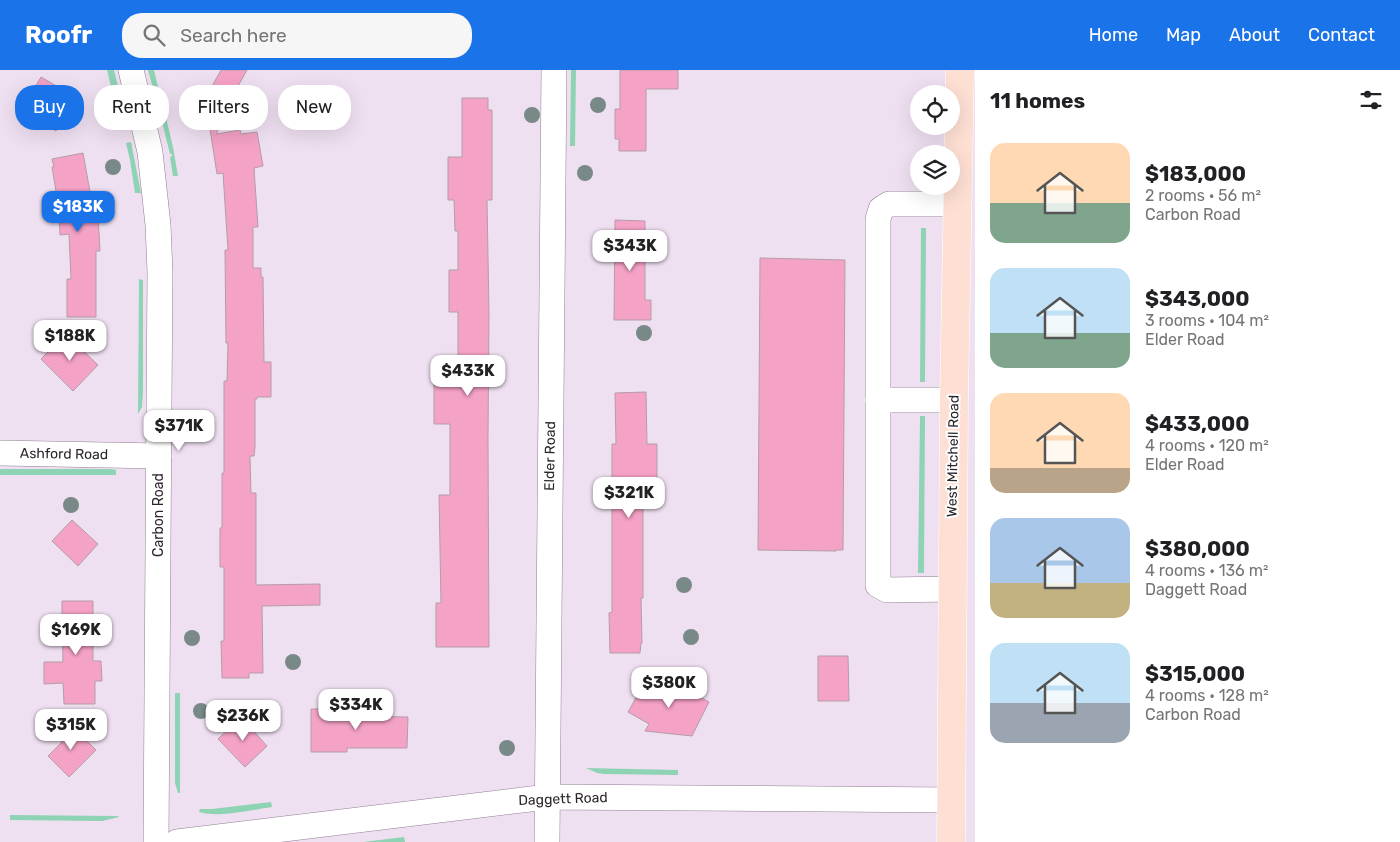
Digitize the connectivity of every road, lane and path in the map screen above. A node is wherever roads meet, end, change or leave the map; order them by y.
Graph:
1 (131, 70) edge
2 (554, 70) edge
3 (960, 70) edge
4 (958, 204) junction
5 (878, 400) junction
6 (954, 400) junction
7 (0, 453) edge
8 (159, 456) junction
9 (952, 588) junction
10 (547, 797) junction
11 (952, 800) junction
12 (156, 842) edge
13 (177, 842) edge
14 (547, 842) edge
15 (951, 842) edge

1 - 8 street, Carbon Road
2 - 10 street, Elder Road
3 - 4 main road, West Mitchell Road
4 - 5 street
4 - 6 main road, West Mitchell Road
5 - 6 street
5 - 9 street
6 - 9 main road, West Mitchell Road
7 - 8 street, Ashford Road
8 - 12 street, Carbon Road
9 - 11 main road, West Mitchell Road
10 - 11 street, Daggett Road
10 - 13 street, Daggett Road
10 - 14 street, Elder Road
11 - 15 main road, West Mitchell Road

